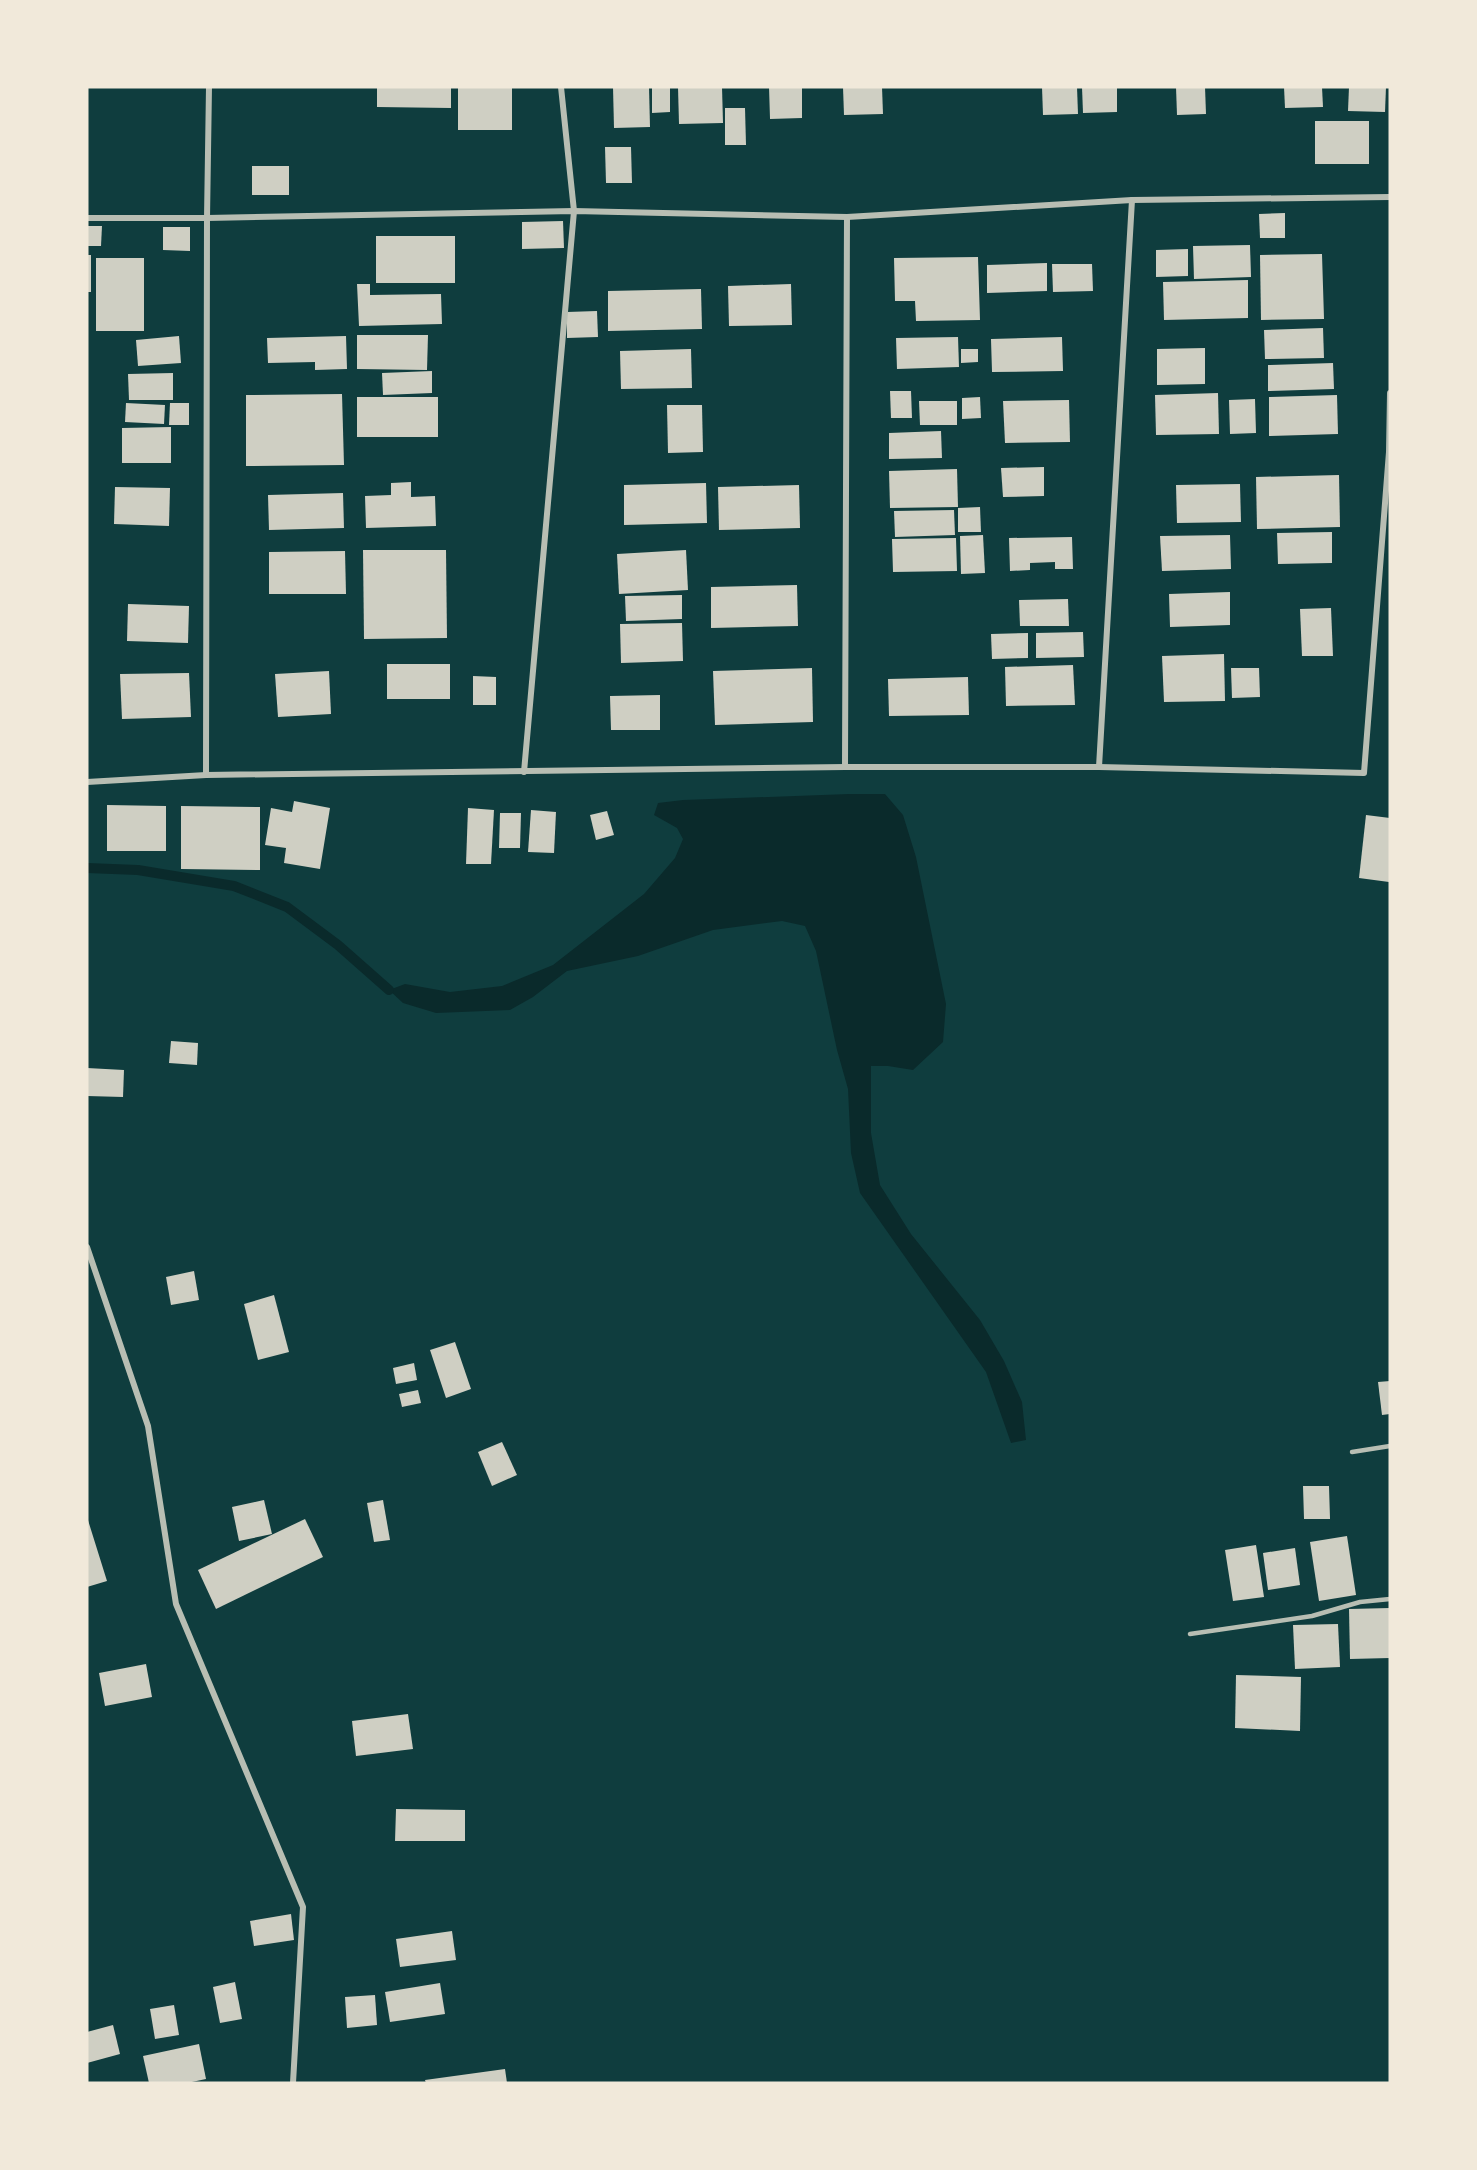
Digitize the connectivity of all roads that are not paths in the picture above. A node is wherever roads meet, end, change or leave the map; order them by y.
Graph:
1 (210, 87) edge
2 (561, 87) edge
3 (1390, 197) edge
4 (1132, 200) junction
5 (574, 211) junction
6 (847, 217) junction
7 (87, 218) edge
8 (207, 218) junction
9 (1390, 393) edge
10 (1389, 452) edge
11 (845, 766) junction
12 (1099, 767) junction
13 (524, 772) junction
14 (206, 775) junction
15 (87, 782) edge
16 (87, 1247) edge
17 (1390, 1446) edge
18 (1353, 1452) dead end
19 (1390, 1599) edge
20 (1190, 1634) dead end
21 (292, 2083) edge

1 - 8 street
2 - 5 street
3 - 4 street
4 - 6 street
4 - 12 street
5 - 6 street
5 - 8 street
5 - 13 street
6 - 11 street
7 - 8 street
8 - 14 street
9 - 10 street
10 - 12 street
11 - 12 street
11 - 13 street
13 - 14 street
14 - 15 street
16 - 21 street
17 - 18 lane
19 - 20 lane

